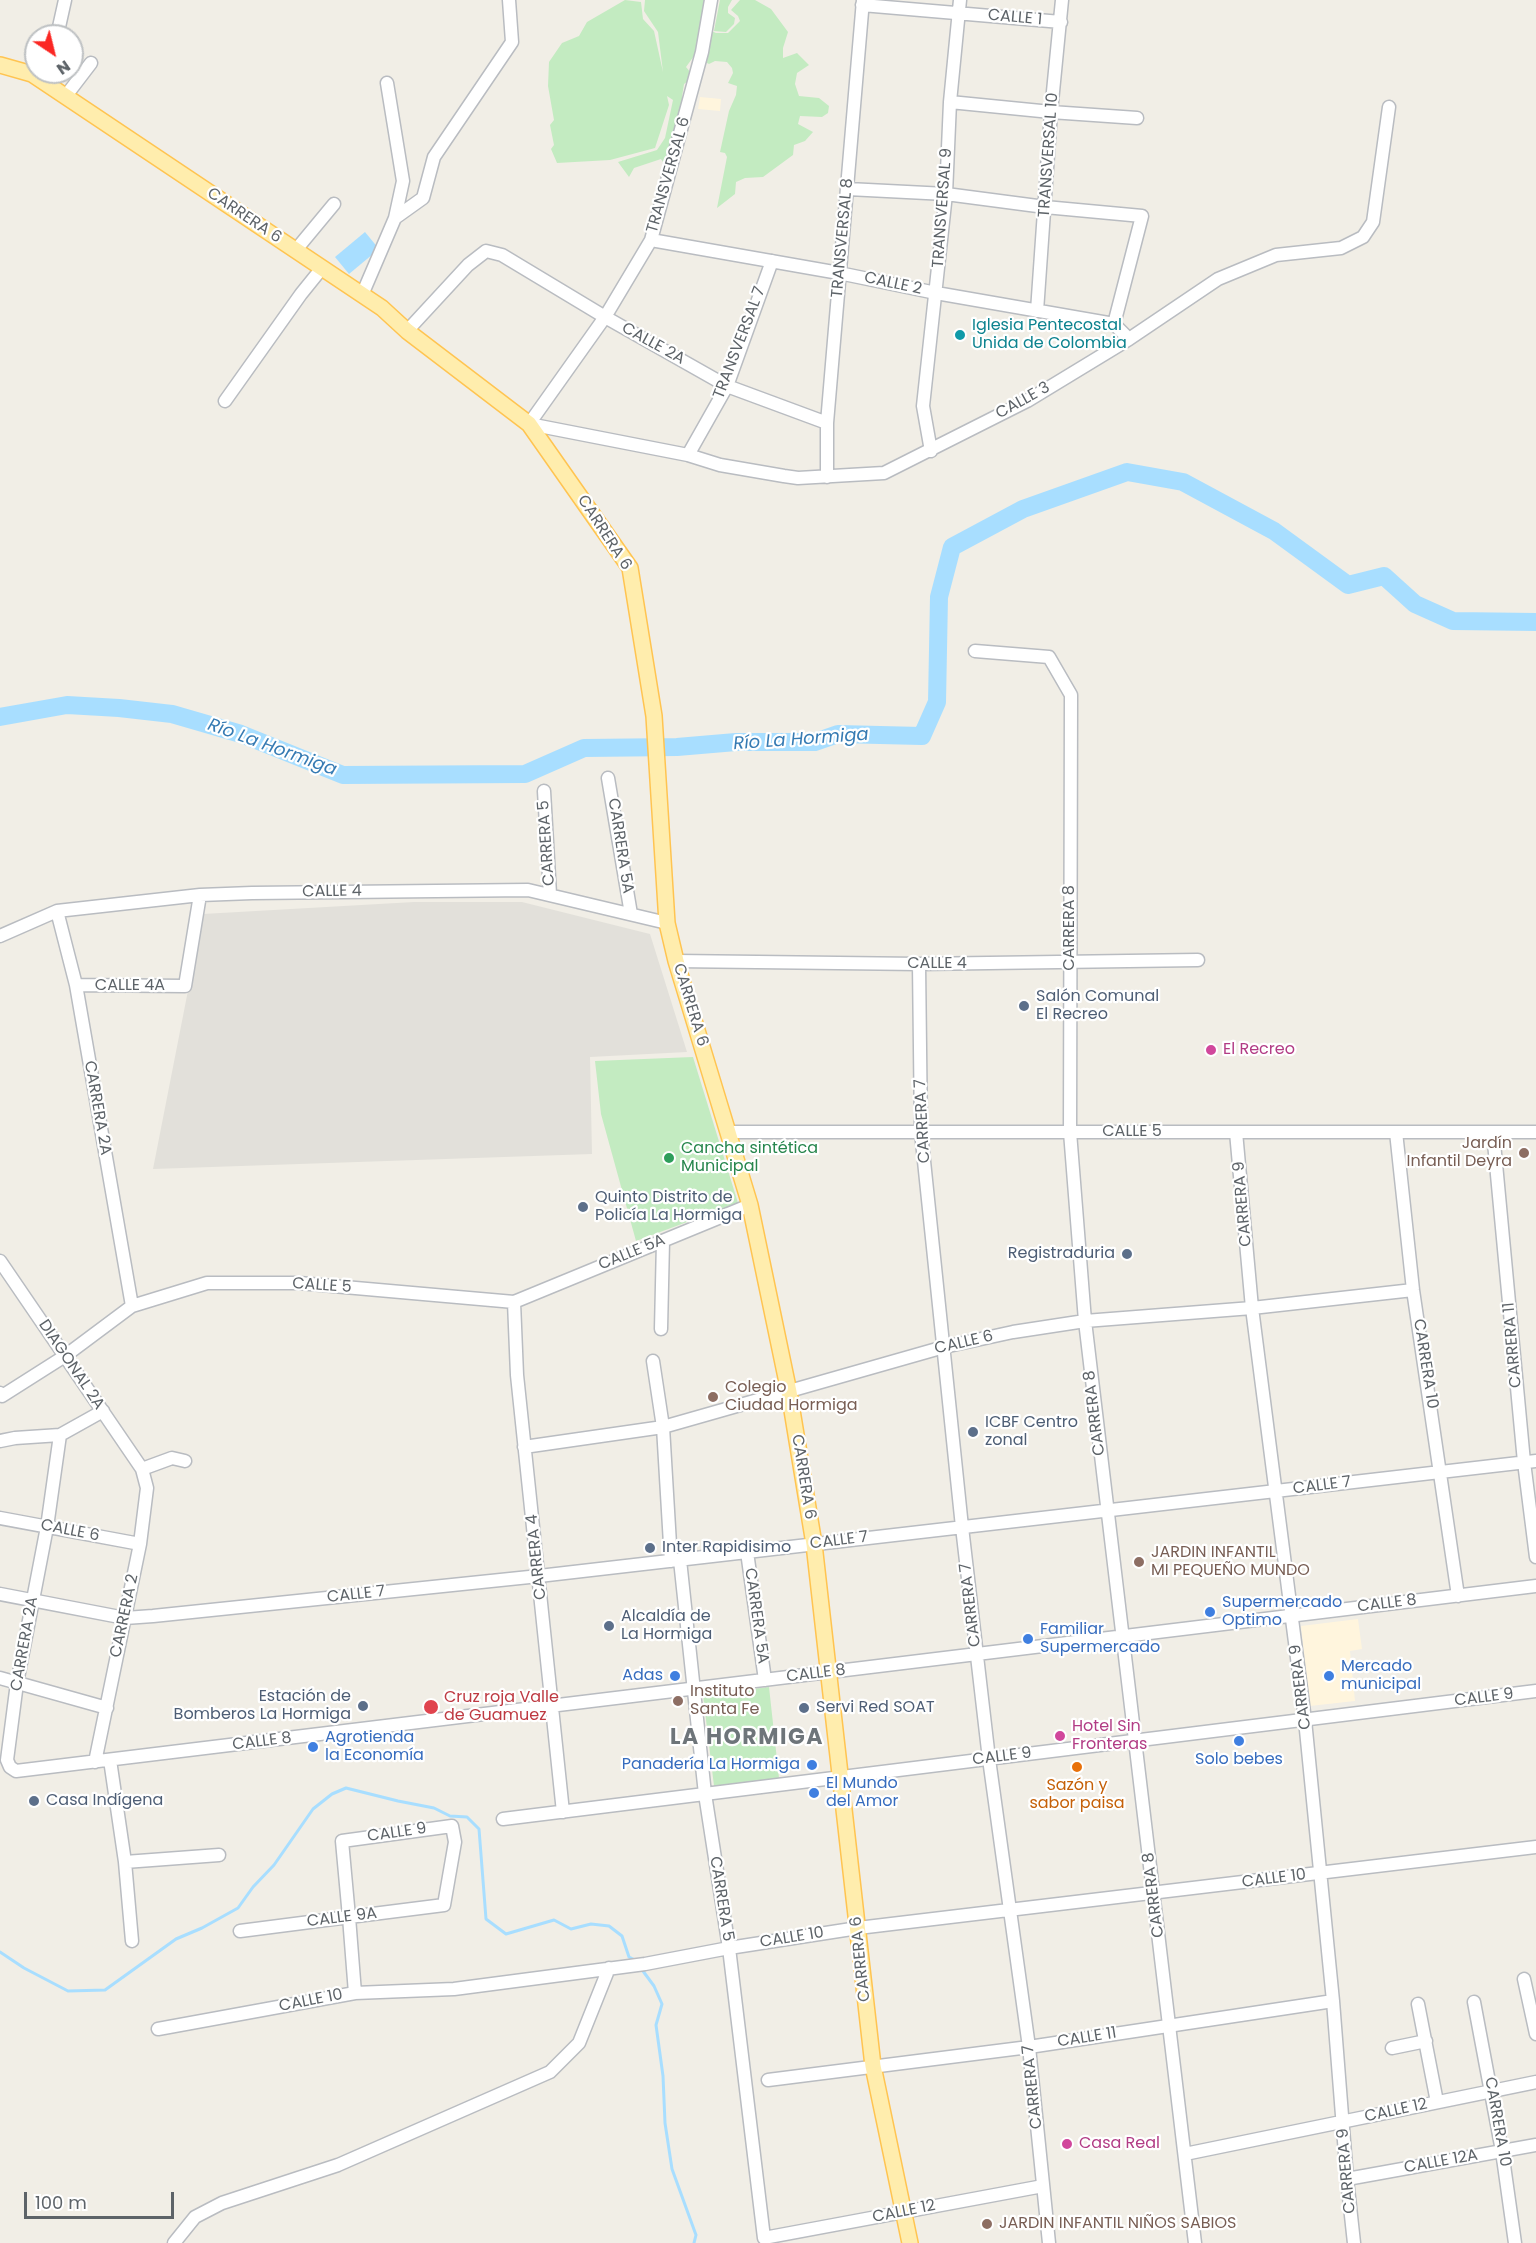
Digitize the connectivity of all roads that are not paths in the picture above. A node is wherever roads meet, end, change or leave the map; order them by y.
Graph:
1 (65, 0) edge
2 (509, 0) edge
3 (711, 0) edge
4 (960, 0) edge
5 (1062, 0) edge
6 (862, 2) edge
7 (958, 13) junction
8 (1060, 22) junction
9 (60, 24) edge
10 (92, 63) dead end
11 (0, 65) edge
12 (24, 69) edge
13 (387, 83) dead end
14 (50, 84) edge
15 (65, 97) junction
16 (950, 102) junction
17 (1389, 107) dead end
18 (1051, 112) junction
19 (1137, 118) dead end
20 (848, 189) junction
21 (945, 194) junction
22 (334, 204) dead end
23 (1045, 207) junction
24 (395, 218) junction
25 (651, 240) junction
26 (295, 250) junction
27 (772, 261) junction
28 (322, 268) junction
29 (839, 273) junction
30 (936, 293) junction
31 (362, 295) junction
32 (1037, 311) junction
33 (605, 317) junction
34 (1114, 324) junction
35 (407, 331) junction
36 (1129, 339) junction
37 (727, 386) junction
38 (225, 401) dead end
39 (827, 423) junction
40 (529, 424) junction
41 (931, 451) junction
42 (688, 455) junction
43 (827, 477) junction
44 (975, 651) dead end
45 (608, 778) dead end
46 (544, 791) dead end
47 (550, 894) junction
48 (200, 895) junction
49 (57, 911) junction
50 (631, 914) junction
51 (667, 923) junction
52 (0, 936) edge
53 (1198, 960) dead end
54 (676, 961) junction
55 (1070, 962) junction
56 (919, 964) junction
57 (76, 986) junction
58 (729, 1132) junction
59 (921, 1132) junction
60 (1070, 1132) junction
61 (1236, 1132) junction
62 (1396, 1132) junction
63 (1493, 1132) junction
64 (1536, 1132) edge
65 (750, 1205) junction
66 (663, 1241) junction
67 (0, 1261) edge
68 (1413, 1290) junction
69 (514, 1302) junction
70 (132, 1306) junction
71 (1252, 1308) junction
72 (1085, 1321) junction
73 (661, 1329) dead end
74 (944, 1347) junction
75 (64, 1356) junction
76 (653, 1362) dead end
77 (789, 1392) junction
78 (1, 1394) edge
79 (103, 1411) junction
80 (663, 1427) junction
81 (60, 1435) junction
82 (0, 1441) edge
83 (525, 1447) junction
84 (184, 1461) dead end
85 (1530, 1462) edge
86 (142, 1469) junction
87 (1441, 1472) junction
88 (1277, 1491) junction
89 (1107, 1510) junction
90 (0, 1518) edge
91 (47, 1527) junction
92 (962, 1527) junction
93 (140, 1544) junction
94 (814, 1544) junction
95 (747, 1552) junction
96 (1536, 1557) edge
97 (675, 1561) junction
98 (539, 1576) junction
99 (1536, 1586) edge
100 (0, 1594) edge
101 (1458, 1596) junction
102 (32, 1600) junction
103 (1293, 1616) junction
104 (125, 1618) junction
105 (1123, 1636) junction
106 (977, 1654) junction
107 (830, 1672) junction
108 (0, 1678) edge
109 (765, 1680) junction
110 (17, 1683) junction
111 (693, 1689) junction
112 (1536, 1691) edge
113 (553, 1706) junction
114 (106, 1708) junction
115 (1305, 1720) junction
116 (1136, 1741) junction
117 (989, 1759) junction
118 (110, 1760) junction
119 (95, 1762) junction
120 (842, 1777) junction
121 (705, 1794) junction
122 (563, 1812) junction
123 (503, 1819) dead end
124 (1536, 1847) edge
125 (219, 1855) dead end
126 (125, 1862) junction
127 (1320, 1873) junction
128 (1153, 1893) junction
129 (444, 1905) joint
130 (1011, 1910) junction
131 (349, 1917) junction
132 (858, 1928) junction
133 (240, 1931) dead end
134 (132, 1941) dead end
135 (729, 1948) junction
136 (609, 1968) junction
137 (1524, 1979) dead end
138 (355, 1993) junction
139 (1333, 2001) junction
140 (1474, 2002) dead end
141 (1418, 2004) dead end
142 (1169, 2026) junction
143 (158, 2029) dead end
144 (1536, 2034) edge
145 (1425, 2041) junction
146 (1029, 2047) junction
147 (1392, 2048) dead end
148 (873, 2066) junction
149 (768, 2080) dead end
150 (1536, 2082) edge
151 (1492, 2091) junction
152 (1437, 2102) junction
153 (1343, 2122) junction
154 (1536, 2145) edge
155 (1502, 2151) junction
156 (1185, 2154) junction
157 (1347, 2178) junction
158 (1043, 2186) junction
159 (903, 2212) junction
160 (764, 2238) joint
161 (174, 2243) edge
162 (910, 2243) edge
163 (1049, 2243) edge
164 (1195, 2243) edge
165 (1354, 2243) edge
166 (1515, 2243) edge

1 - 9 street
2 - 24 street
3 - 25 street, TRANSVERSAL 6
4 - 7 street, TRANSVERSAL 9
5 - 8 street, TRANSVERSAL 10
6 - 7 street, CALLE 1
6 - 20 street, TRANSVERSAL 8
7 - 8 street, CALLE 1
7 - 16 street, TRANSVERSAL 9
8 - 18 street, TRANSVERSAL 10
10 - 15 street
11 - 12 main road, CARRERA 6
13 - 24 street
14 - 15 main road, CARRERA 6
15 - 26 main road, CARRERA 6
16 - 18 street
16 - 21 street, TRANSVERSAL 9
17 - 36 street, CALLE 3
18 - 19 street
18 - 23 street, TRANSVERSAL 10
20 - 21 street
20 - 29 street, TRANSVERSAL 8
21 - 23 street
21 - 30 street, TRANSVERSAL 9
22 - 26 street
23 - 32 street, TRANSVERSAL 10
23 - 34 street
24 - 31 street
25 - 27 street, CALLE 2
25 - 33 street, TRANSVERSAL 6
26 - 28 main road, CARRERA 6
27 - 29 street, CALLE 2
27 - 37 street, TRANSVERSAL 7
28 - 31 main road, CARRERA 6
28 - 38 street
29 - 30 street, CALLE 2
29 - 39 street, TRANSVERSAL 8
30 - 32 street, CALLE 2
30 - 41 street, TRANSVERSAL 9
31 - 35 main road, CARRERA 6
32 - 34 street, CALLE 2
33 - 35 street, CALLE 2A
33 - 37 street, CALLE 2A
33 - 40 street, TRANSVERSAL 6
34 - 36 street
35 - 40 main road, CARRERA 6
36 - 41 street, CALLE 3
37 - 39 street, CALLE 2A
37 - 42 street, TRANSVERSAL 7
39 - 43 street, TRANSVERSAL 8
40 - 42 street, CALLE 3
40 - 51 main road, CARRERA 6
41 - 43 street, CALLE 3
42 - 43 street, CALLE 3
44 - 55 street, CARRERA 8
45 - 50 street, CARRERA 5A
46 - 47 street, CARRERA 5
47 - 48 street, CALLE 4
47 - 50 street, CALLE 4
48 - 49 street, CALLE 4
48 - 57 street, CALLE 4A
49 - 52 street, CALLE 4
49 - 57 street, CARRERA 2A
50 - 51 street, CALLE 4
51 - 54 main road, CARRERA 6
53 - 55 street, CALLE 4
54 - 56 street, CALLE 4
54 - 58 main road, CARRERA 6
55 - 56 street, CALLE 4
55 - 60 street, CARRERA 8
56 - 59 street, CARRERA 7
57 - 70 street, CARRERA 2A
58 - 59 street, CALLE 5
58 - 65 main road, CARRERA 6
59 - 60 street, CALLE 5
59 - 74 street, CARRERA 7
60 - 61 street, CALLE 5
60 - 72 street, CARRERA 8
61 - 62 street, CALLE 5
61 - 71 street, CARRERA 9
62 - 63 street, CALLE 5
62 - 68 street, CARRERA 10
63 - 64 street, CALLE 5
63 - 85 street, CARRERA 11
65 - 66 street, CALLE 5A
65 - 77 main road, CARRERA 6
66 - 69 street, CALLE 5A
66 - 73 street
67 - 75 street, DIAGONAL 2A
68 - 71 street, CALLE 6
68 - 87 street, CARRERA 10
69 - 70 street, CALLE 5
69 - 83 street, CARRERA 4
70 - 75 street
71 - 72 street, CALLE 6
71 - 88 street, CARRERA 9
72 - 74 street, CALLE 6
72 - 89 street, CARRERA 8
74 - 77 street, CALLE 6
74 - 92 street, CARRERA 7
75 - 78 street
75 - 79 street, DIAGONAL 2A
76 - 80 street, CARRERA 5
77 - 80 street, CALLE 6
77 - 94 main road, CARRERA 6
79 - 81 street
79 - 86 street, DIAGONAL 2A
80 - 83 street, CALLE 6
80 - 97 street, CARRERA 5
81 - 82 street
81 - 91 street, CARRERA 2A
83 - 98 street, CARRERA 4
84 - 86 street
85 - 87 street, CALLE 7
85 - 96 street, CARRERA 11
86 - 93 street, CARRERA 2
87 - 88 street, CALLE 7
87 - 101 street, CARRERA 10
88 - 89 street, CALLE 7
88 - 103 street, CARRERA 9
89 - 92 street, CALLE 7
89 - 105 street, CARRERA 8
90 - 91 street, CALLE 6
91 - 93 street, CALLE 6
91 - 102 street, CARRERA 2A
92 - 94 street, CALLE 7
92 - 106 street, CARRERA 7
93 - 104 street, CARRERA 2
94 - 95 street, CALLE 7
94 - 107 main road, CARRERA 6
95 - 97 street, CALLE 7
95 - 109 street, CARRERA 5A
97 - 98 street, CALLE 7
97 - 111 street, CARRERA 5
98 - 104 street, CALLE 7
98 - 113 street, CARRERA 4
99 - 101 street, CALLE 8
100 - 102 street, CALLE 7
101 - 103 street, CALLE 8
102 - 104 street, CALLE 7
102 - 110 street, CARRERA 2A
103 - 105 street, CALLE 8
103 - 115 street, CARRERA 9
104 - 114 street, CARRERA 2
105 - 106 street, CALLE 8
105 - 116 street, CARRERA 8
106 - 107 street, CALLE 8
106 - 117 street, CARRERA 7
107 - 109 street, CALLE 8
107 - 120 main road, CARRERA 6
108 - 110 street
109 - 111 street, CALLE 8
110 - 114 street
110 - 119 street, CARRERA 2A
111 - 113 street, CALLE 8
111 - 121 street, CARRERA 5
112 - 115 street, CALLE 9
113 - 118 street, CALLE 8
113 - 122 street, CARRERA 4
114 - 119 street, CARRERA 2
115 - 116 street, CALLE 9
115 - 127 street, CARRERA 9
116 - 117 street, CALLE 9
116 - 128 street, CARRERA 8
117 - 120 street, CALLE 9
117 - 130 street, CARRERA 7
118 - 119 street, CALLE 8
118 - 126 street
120 - 121 street, CALLE 9
120 - 132 main road, CARRERA 6
121 - 122 street, CALLE 9
121 - 135 street, CARRERA 5
122 - 123 street, CALLE 9
124 - 127 street, CALLE 10
125 - 126 street
126 - 134 street
127 - 128 street, CALLE 10
127 - 139 street, CARRERA 9
128 - 130 street, CALLE 10
128 - 142 street, CARRERA 8
129 - 131 street, CALLE 9A
129 - 131 street, CALLE 9
130 - 132 street, CALLE 10
130 - 146 street, CARRERA 7
131 - 133 street, CALLE 9A
131 - 138 street
132 - 135 street, CALLE 10
132 - 148 main road, CARRERA 6
135 - 136 street, CALLE 10
135 - 160 street, CARRERA 5
136 - 138 street, CALLE 10
136 - 161 street
137 - 144 street
138 - 143 street, CALLE 10
139 - 142 street, CALLE 11
139 - 153 street, CARRERA 9
140 - 151 street, CARRERA 10
141 - 145 street
142 - 146 street, CALLE 11
142 - 156 street, CARRERA 8
145 - 147 street
145 - 152 street
146 - 148 street, CALLE 11
146 - 158 street, CARRERA 7
148 - 149 street, CALLE 11
148 - 159 main road, CARRERA 6
150 - 151 street, CALLE 12
151 - 152 street, CALLE 12
151 - 155 street, CARRERA 10
152 - 153 street, CALLE 12
153 - 156 street, CALLE 12
153 - 157 street, CARRERA 9
154 - 155 street, CALLE 12A
155 - 157 street, CALLE 12A
155 - 166 street, CARRERA 10
156 - 164 street, CARRERA 8
157 - 165 street, CARRERA 9
158 - 159 street, CALLE 12
158 - 163 street, CARRERA 7
159 - 160 street, CALLE 12
159 - 162 main road, CARRERA 6

